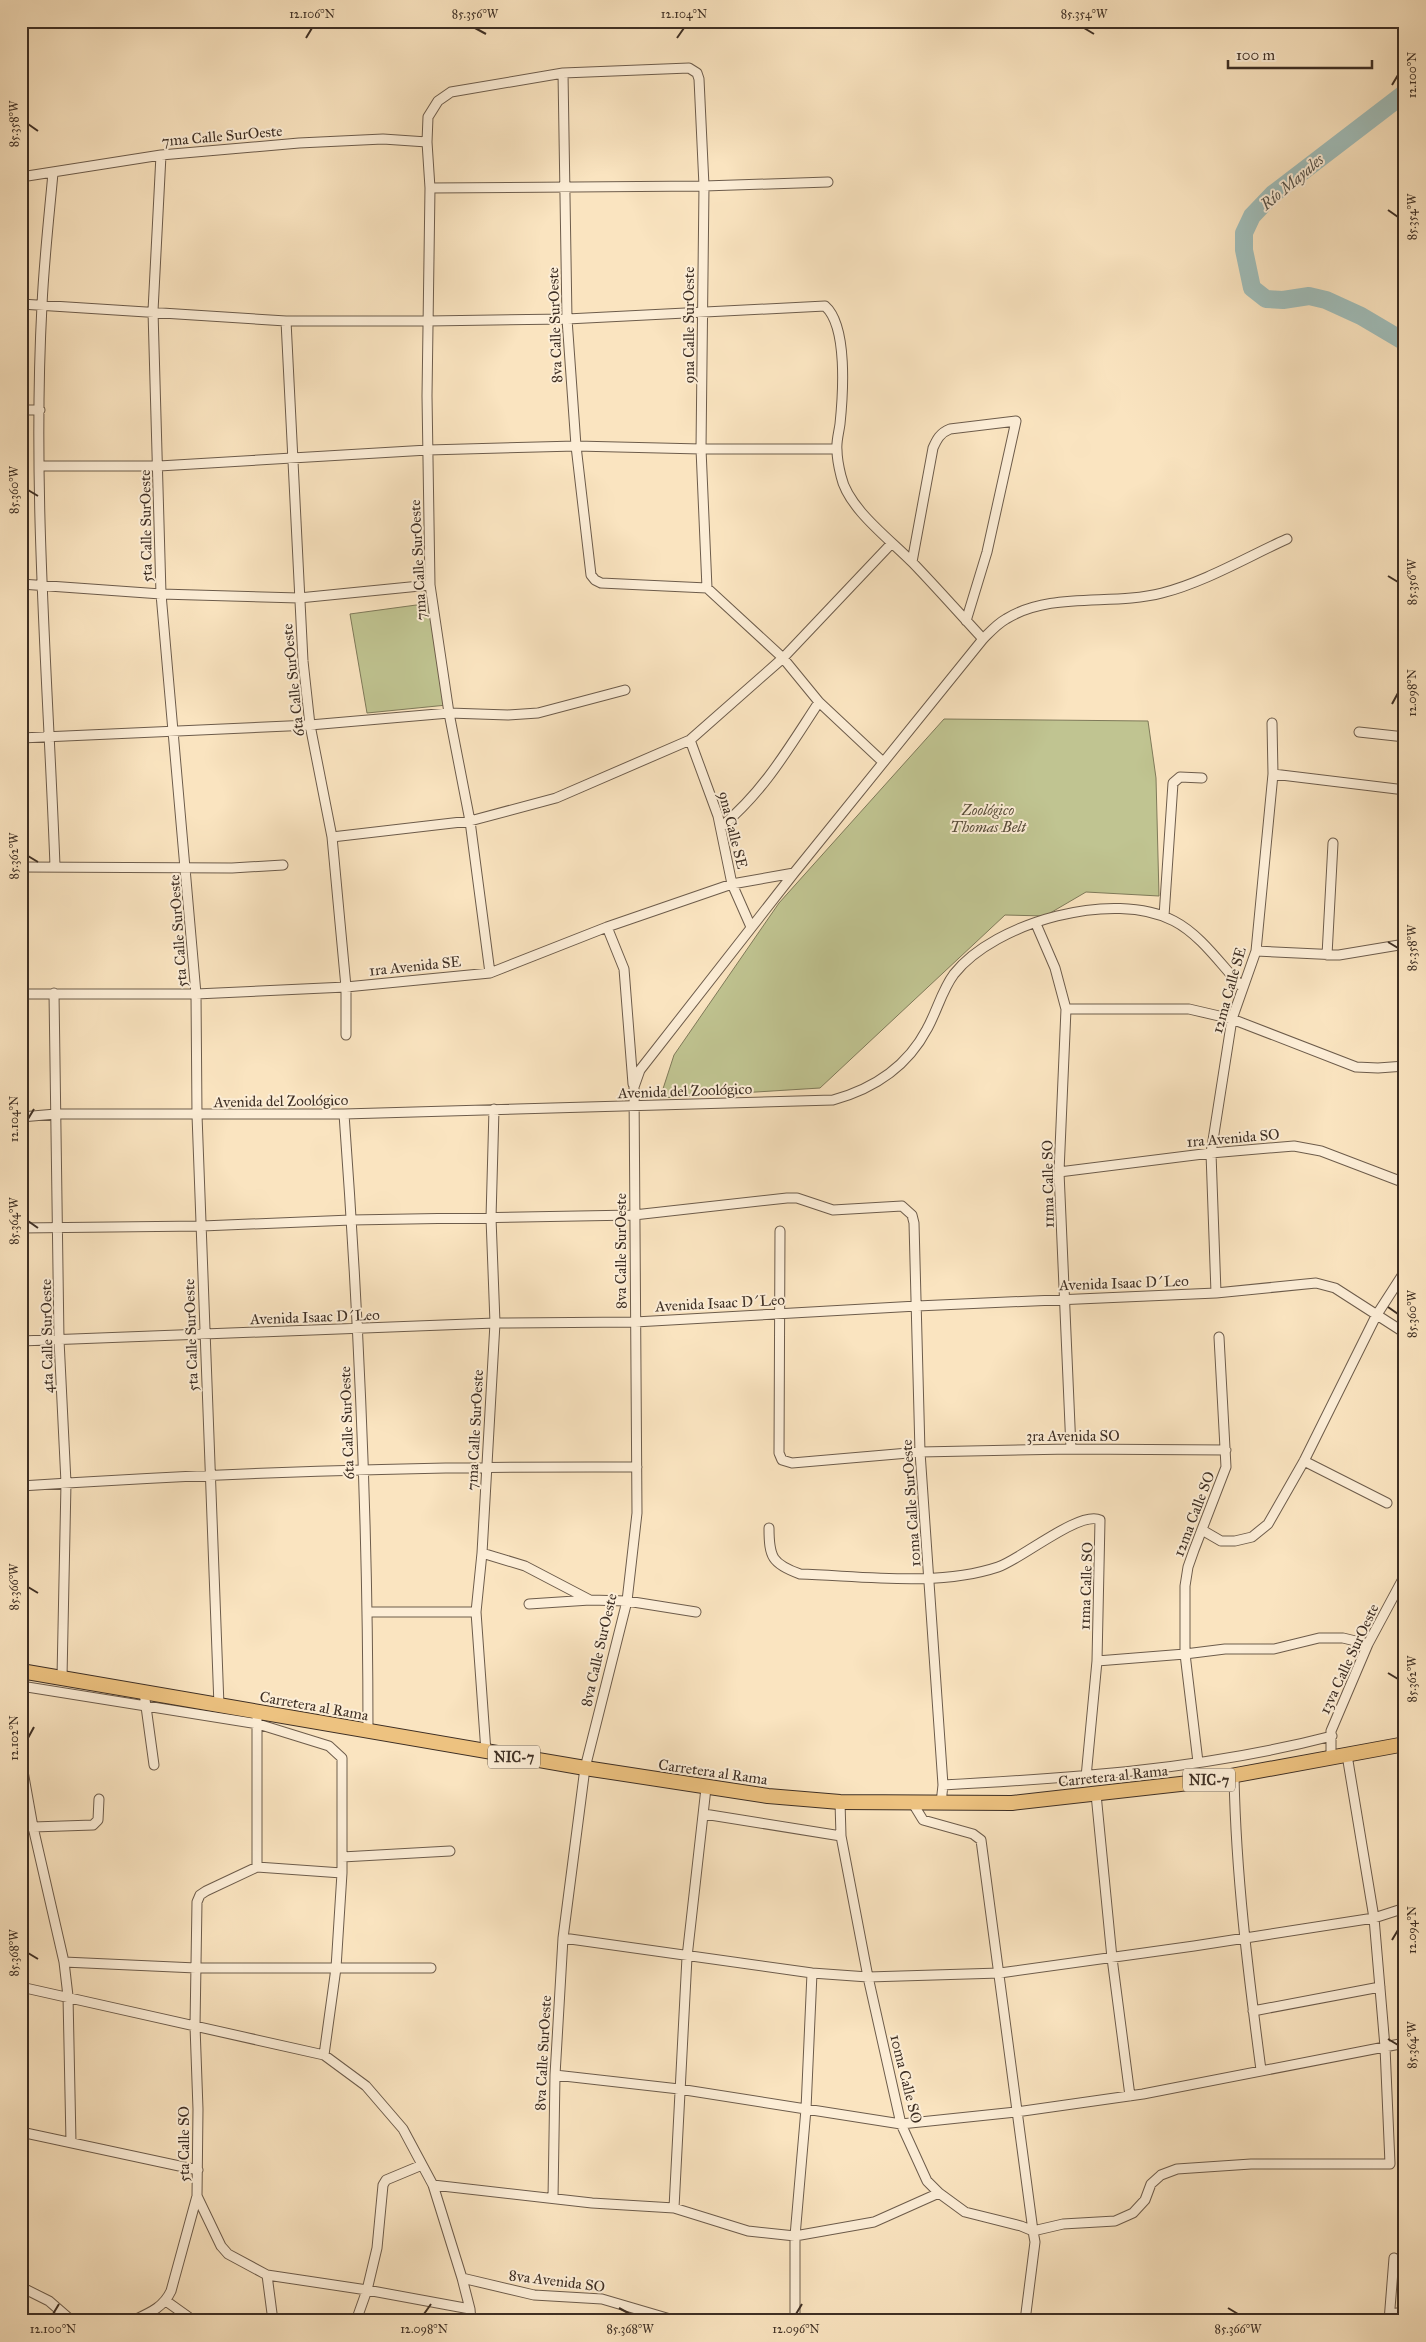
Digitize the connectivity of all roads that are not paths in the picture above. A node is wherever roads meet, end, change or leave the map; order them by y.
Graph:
1 (689, 68) joint
2 (563, 73) junction
3 (427, 142) junction
4 (161, 155) junction
5 (53, 173) junction
6 (21, 177) edge
7 (828, 182) dead end
8 (704, 186) junction
9 (565, 187) junction
10 (430, 188) junction
11 (21, 304) edge
12 (42, 306) junction
13 (153, 311) junction
14 (702, 313) junction
15 (567, 319) junction
16 (286, 321) junction
17 (428, 321) junction
18 (21, 410) edge
19 (40, 410) junction
20 (576, 446) junction
21 (701, 449) junction
22 (836, 449) junction
23 (428, 450) junction
24 (291, 457) junction
25 (40, 466) junction
26 (159, 466) junction
27 (1287, 539) dead end
28 (891, 544) junction
29 (912, 562) junction
30 (21, 584) edge
31 (430, 585) junction
32 (42, 586) junction
33 (707, 588) junction
34 (162, 594) junction
35 (299, 598) junction
36 (966, 620) junction
37 (983, 639) junction
38 (782, 658) junction
39 (625, 690) dead end
40 (819, 702) junction
41 (449, 713) junction
42 (1272, 724) dead end
43 (310, 725) junction
44 (172, 732) junction
45 (1359, 732) dead end
46 (50, 737) junction
47 (1405, 737) edge
48 (21, 738) edge
49 (690, 740) junction
50 (883, 762) junction
51 (1273, 774) junction
52 (1202, 778) dead end
53 (1405, 790) edge
54 (470, 821) junction
55 (721, 827) junction
56 (332, 837) junction
57 (1333, 843) dead end
58 (283, 865) dead end
59 (55, 866) junction
60 (21, 867) edge
61 (187, 867) junction
62 (794, 873) junction
63 (732, 884) junction
64 (1164, 916) junction
65 (1036, 924) junction
66 (607, 927) junction
67 (751, 927) junction
68 (1405, 944) edge
69 (1256, 952) junction
70 (1327, 955) junction
71 (490, 972) junction
72 (346, 987) junction
73 (1242, 987) junction
74 (54, 993) junction
75 (21, 994) edge
76 (196, 994) junction
77 (1066, 1010) junction
78 (1232, 1019) junction
79 (346, 1035) dead end
80 (1405, 1066) edge
81 (634, 1087) junction
82 (635, 1106) junction
83 (494, 1108) junction
84 (56, 1114) junction
85 (344, 1114) junction
86 (197, 1115) junction
87 (21, 1117) edge
88 (1211, 1153) junction
89 (1059, 1172) junction
90 (1405, 1183) edge
91 (634, 1215) junction
92 (491, 1218) junction
93 (352, 1220) junction
94 (202, 1226) junction
95 (21, 1228) edge
96 (59, 1228) junction
97 (780, 1231) dead end
98 (1405, 1271) edge
99 (1216, 1293) junction
100 (1066, 1299) junction
101 (917, 1306) junction
102 (778, 1314) junction
103 (1376, 1316) junction
104 (635, 1322) junction
105 (495, 1323) junction
106 (357, 1329) junction
107 (1405, 1333) edge
108 (204, 1334) junction
109 (1219, 1337) dead end
110 (59, 1340) junction
111 (21, 1341) edge
112 (1071, 1449) junction
113 (1226, 1450) junction
114 (920, 1452) junction
115 (1304, 1461) junction
116 (487, 1466) junction
117 (637, 1467) junction
118 (362, 1469) junction
119 (211, 1475) junction
120 (66, 1483) junction
121 (21, 1486) edge
122 (1387, 1502) dead end
123 (769, 1528) dead end
124 (1202, 1530) junction
125 (482, 1553) junction
126 (1405, 1575) edge
127 (929, 1578) junction
128 (590, 1600) junction
129 (626, 1602) junction
130 (529, 1604) dead end
131 (368, 1612) junction
132 (476, 1612) junction
133 (696, 1612) dead end
134 (1368, 1644) junction
135 (1185, 1654) junction
136 (1097, 1660) junction
137 (21, 1671) edge
138 (62, 1678) junction
139 (21, 1686) edge
140 (144, 1692) junction
141 (219, 1706) junction
142 (146, 1707) junction
143 (257, 1718) junction
144 (368, 1732) junction
145 (1332, 1736) junction
146 (1405, 1744) edge
147 (486, 1752) junction
148 (1347, 1755) junction
149 (1331, 1758) junction
150 (21, 1760) edge
151 (1198, 1762) junction
152 (154, 1765) dead end
153 (585, 1768) junction
154 (1234, 1776) junction
155 (1086, 1777) junction
156 (943, 1785) junction
157 (706, 1788) junction
158 (1096, 1794) junction
159 (99, 1799) dead end
160 (840, 1802) junction
161 (912, 1802) junction
162 (941, 1803) junction
163 (704, 1814) junction
164 (21, 1826) edge
165 (33, 1827) junction
166 (841, 1836) junction
167 (450, 1851) dead end
168 (342, 1857) junction
169 (257, 1867) junction
170 (342, 1873) junction
171 (1405, 1908) edge
172 (1374, 1918) junction
173 (563, 1938) junction
174 (1243, 1938) junction
175 (687, 1957) junction
176 (1112, 1958) junction
177 (64, 1962) junction
178 (196, 1968) junction
179 (336, 1968) junction
180 (431, 1968) dead end
181 (812, 1973) junction
182 (1000, 1973) junction
183 (868, 1976) junction
184 (21, 1987) edge
185 (1380, 1987) junction
186 (68, 1996) junction
187 (1253, 2011) junction
188 (195, 2026) junction
189 (1405, 2043) edge
190 (1385, 2047) junction
191 (324, 2055) junction
192 (1261, 2070) junction
193 (555, 2075) junction
194 (679, 2089) junction
195 (1130, 2096) junction
196 (806, 2109) junction
197 (1016, 2112) junction
198 (901, 2124) junction
199 (21, 2132) edge
200 (71, 2142) junction
201 (422, 2165) junction
202 (198, 2170) junction
203 (433, 2185) junction
204 (939, 2193) junction
205 (197, 2196) junction
206 (553, 2198) junction
207 (674, 2208) junction
208 (1033, 2231) junction
209 (795, 2236) junction
210 (1394, 2258) dead end
211 (267, 2275) junction
212 (462, 2278) junction
213 (21, 2286) edge
214 (367, 2290) junction
215 (166, 2301) junction
216 (470, 2309) junction
217 (1405, 2312) edge
218 (1390, 2318) edge
219 (72, 2321) edge
220 (132, 2321) edge
221 (194, 2321) edge
222 (273, 2321) edge
223 (356, 2321) edge
224 (471, 2321) edge
225 (677, 2321) edge
226 (795, 2321) edge
227 (1025, 2321) edge

1 - 2 street, 7ma Calle SurOeste
1 - 8 street, 9na Calle SurOeste
2 - 3 street, 7ma Calle SurOeste
2 - 9 street, 8va Calle SurOeste
3 - 4 street, 7ma Calle SurOeste
3 - 10 street, 7ma Calle SurOeste
4 - 5 street, 7ma Calle SurOeste
4 - 13 street, 5ta Calle SurOeste
5 - 6 street, 7ma Calle SurOeste
5 - 12 street
7 - 8 street
8 - 9 street
8 - 14 street, 9na Calle SurOeste
9 - 10 street
9 - 15 street, 8va Calle SurOeste
10 - 17 street, 7ma Calle SurOeste
11 - 12 street
12 - 13 street
12 - 19 street
13 - 16 street
13 - 26 street, 5ta Calle SurOeste
14 - 15 street
14 - 21 street, 9na Calle SurOeste
14 - 22 street
15 - 17 street
15 - 20 street, 8va Calle SurOeste
16 - 17 street
16 - 24 street, 6ta Calle SurOeste
17 - 23 street, 7ma Calle SurOeste
18 - 19 street
19 - 25 street
20 - 21 street
20 - 23 street
20 - 33 street, 8va Calle SurOeste
21 - 22 street
21 - 33 street, 9na Calle SurOeste
22 - 28 street
23 - 24 street
23 - 31 street, 7ma Calle SurOeste
24 - 26 street
24 - 35 street, 6ta Calle SurOeste
25 - 26 street
25 - 32 street
26 - 34 street, 5ta Calle SurOeste
27 - 37 street
28 - 29 street
28 - 38 street
29 - 36 street
29 - 36 street
30 - 32 street
31 - 35 street
31 - 41 street, 7ma Calle SurOeste
32 - 34 street
32 - 46 street
33 - 38 street
34 - 35 street
34 - 44 street, 5ta Calle SurOeste
35 - 43 street, 6ta Calle SurOeste
36 - 37 street
37 - 50 street
38 - 40 street
38 - 49 street
39 - 41 street
40 - 50 street
40 - 55 street
41 - 43 street
41 - 54 street, 7ma Calle SurOeste
42 - 51 street, 12ma Calle SE
43 - 44 street
43 - 56 street, 6ta Calle SurOeste
44 - 46 street
44 - 61 street, 5ta Calle SurOeste
45 - 47 street
46 - 48 street
46 - 59 street
49 - 54 street
49 - 55 street, 9na Calle SE
50 - 62 street
51 - 53 street
51 - 69 street, 12ma Calle SE
52 - 64 street
54 - 56 street
54 - 71 street, 7ma Calle SurOeste
55 - 63 street, 9na Calle SE
56 - 72 street, 6ta Calle SurOeste
57 - 70 street
58 - 61 street
59 - 60 street
59 - 61 street
61 - 76 street, 5ta Calle SurOeste
62 - 63 street, 1ra Avenida SE
62 - 67 street
63 - 66 street, 1ra Avenida SE
63 - 67 street, 9na Calle SE
64 - 65 street, Avenida del Zoológico
64 - 73 street, Avenida del Zoológico
65 - 77 street, 11ma Calle SO
65 - 82 street, Avenida del Zoológico
66 - 71 street, 1ra Avenida SE
66 - 81 street, 8va Calle SurOeste
67 - 81 street
68 - 70 street
69 - 70 street
69 - 73 street, 12ma Calle SE
71 - 72 street, 1ra Avenida SE
72 - 76 street, 1ra Avenida SE
72 - 79 street, 6ta Calle SurOeste
73 - 78 street, 12ma Calle SE
74 - 75 street, 1ra Avenida SE
74 - 76 street, 1ra Avenida SE
74 - 84 street, 4ta Calle SurOeste
76 - 86 street, 5ta Calle SurOeste
77 - 78 street
77 - 89 street, 11ma Calle SO
78 - 80 street
78 - 88 street, 12ma Calle SE
81 - 82 street, 8va Calle SurOeste
82 - 83 street, Avenida del Zoológico
82 - 91 street, 8va Calle SurOeste
83 - 85 street, Avenida del Zoológico
83 - 92 street, 7ma Calle SurOeste
84 - 86 street, Avenida del Zoológico
84 - 87 street, Avenida del Zoológico
84 - 96 street, 4ta Calle SurOeste
85 - 86 street, Avenida del Zoológico
85 - 93 street, 6ta Calle SurOeste
86 - 94 street, 5ta Calle SurOeste
88 - 89 street, 1ra Avenida SO
88 - 90 street, 1ra Avenida SO
88 - 99 street, 12ma Calle SE
89 - 100 street, 11ma Calle SO
91 - 92 street
91 - 101 street, 10ma Calle SurOeste
91 - 104 street, 8va Calle SurOeste
92 - 93 street
92 - 105 street, 7ma Calle SurOeste
93 - 94 street
93 - 106 street, 6ta Calle SurOeste
94 - 96 street
94 - 108 street, 5ta Calle SurOeste
95 - 96 street
96 - 110 street, 4ta Calle SurOeste
97 - 102 street
98 - 103 street
99 - 100 street, Avenida Isaac D´Leo
99 - 103 street, Avenida Isaac D´Leo
100 - 101 street, Avenida Isaac D´Leo
100 - 112 street, 11ma Calle SO
101 - 102 street, Avenida Isaac D´Leo
101 - 114 street, 10ma Calle SurOeste
102 - 104 street, Avenida Isaac D´Leo
102 - 114 street, 3ra Avenida SO
103 - 107 street, Avenida Isaac D´Leo
103 - 115 street
104 - 105 street, Avenida Isaac D´Leo
104 - 117 street, 8va Calle SurOeste
105 - 106 street, Avenida Isaac D´Leo
105 - 116 street, 7ma Calle SurOeste
106 - 108 street, Avenida Isaac D´Leo
106 - 118 street, 6ta Calle SurOeste
108 - 110 street, Avenida Isaac D´Leo
108 - 119 street, 5ta Calle SurOeste
109 - 113 street, 12ma Calle SO
110 - 111 street, Avenida Isaac D´Leo
110 - 120 street, 4ta Calle SurOeste
112 - 113 street, 3ra Avenida SO
112 - 114 street, 3ra Avenida SO
113 - 124 street, 12ma Calle SO
114 - 127 street, 10ma Calle SurOeste
115 - 122 street
115 - 124 street
116 - 117 street
116 - 118 street
116 - 125 street, 7ma Calle SurOeste
117 - 129 street, 8va Calle SurOeste
118 - 119 street
118 - 131 street, 6ta Calle SurOeste
119 - 120 street
119 - 141 street, 5ta Calle SurOeste
120 - 121 street
120 - 138 street, 4ta Calle SurOeste
123 - 127 street
124 - 135 street, 12ma Calle SO
125 - 128 street
125 - 132 street, 7ma Calle SurOeste
126 - 134 street, 13va Calle SurOeste
127 - 136 street, 11ma Calle SO
127 - 156 street, 10ma Calle SurOeste
128 - 129 street
128 - 130 street
129 - 133 street
129 - 153 street, 8va Calle SurOeste
131 - 132 street
131 - 144 street, 6ta Calle SurOeste
132 - 147 street, 7ma Calle SurOeste
134 - 135 street
134 - 145 street, 13va Calle SurOeste
135 - 136 street
135 - 151 street, 12ma Calle SO
136 - 155 street, 11ma Calle SO
137 - 138 highway, Carretera al Rama / NIC-7
138 - 140 highway, Carretera al Rama / NIC-7
139 - 142 street
140 - 141 highway, Carretera al Rama / NIC-7
140 - 142 street
141 - 143 highway, Carretera al Rama / NIC-7
142 - 143 street
142 - 152 street
143 - 144 highway, Carretera al Rama / NIC-7
143 - 168 street
143 - 169 street
144 - 147 highway, Carretera al Rama / NIC-7
145 - 149 street, 13va Calle SurOeste
145 - 151 street
146 - 148 highway, Carretera al Rama / NIC-7
147 - 153 highway, Carretera al Rama / NIC-7
148 - 149 highway, Carretera al Rama / NIC-7
148 - 172 street
149 - 154 highway, Carretera al Rama / NIC-7
150 - 165 street
151 - 155 street
153 - 157 highway, Carretera al Rama / NIC-7
153 - 173 street, 8va Calle SurOeste
154 - 158 highway, Carretera al Rama / NIC-7
154 - 174 street
155 - 156 street
156 - 162 street, 10ma Calle SurOeste
157 - 160 highway, Carretera al Rama / NIC-7
157 - 163 street
158 - 162 highway, Carretera al Rama / NIC-7
158 - 176 street
159 - 165 street
160 - 161 highway, Carretera al Rama / NIC-7
160 - 166 street, 10ma Calle SO
161 - 162 highway, Carretera al Rama / NIC-7
161 - 182 street
163 - 166 street
163 - 175 street
164 - 165 street
165 - 177 street
166 - 183 street, 10ma Calle SO
167 - 168 street
168 - 170 street
169 - 170 street
169 - 178 street, 5ta Calle SO
170 - 179 street
171 - 172 street
172 - 174 street
172 - 185 street
173 - 175 street
173 - 193 street, 8va Calle SurOeste
174 - 176 street
174 - 187 street
175 - 181 street
175 - 194 street
176 - 182 street
176 - 195 street
177 - 178 street
177 - 186 street
178 - 179 street
178 - 188 street, 5ta Calle SO
179 - 180 street
179 - 191 street
181 - 183 street
181 - 196 street
182 - 183 street
182 - 197 street
183 - 198 street, 10ma Calle SO
184 - 186 street
185 - 187 street
185 - 190 street
186 - 188 street
186 - 200 street
187 - 192 street
188 - 191 street
188 - 202 street, 5ta Calle SO
189 - 190 street
190 - 192 street
190 - 208 street
191 - 201 street
192 - 195 street
193 - 194 street
193 - 206 street, 8va Calle SurOeste
194 - 196 street
194 - 207 street
195 - 197 street
196 - 198 street
196 - 209 street
197 - 198 street
197 - 208 street
198 - 204 street, 10ma Calle SO
199 - 200 street
200 - 202 street
201 - 203 street
201 - 214 street
202 - 205 street, 5ta Calle SO
203 - 206 street
203 - 212 street
204 - 208 street, 10ma Calle SO
204 - 209 street
205 - 211 street, 5ta Calle SO
205 - 215 street
206 - 207 street
207 - 209 street
208 - 227 street
209 - 226 street
210 - 218 street
211 - 214 street, 5ta Calle SO
211 - 222 street
212 - 216 street
212 - 225 street, 8va Avenida SO
213 - 219 street
214 - 216 street, 5ta Calle SO
214 - 223 street
215 - 220 street
215 - 221 street
216 - 224 street
217 - 218 street

